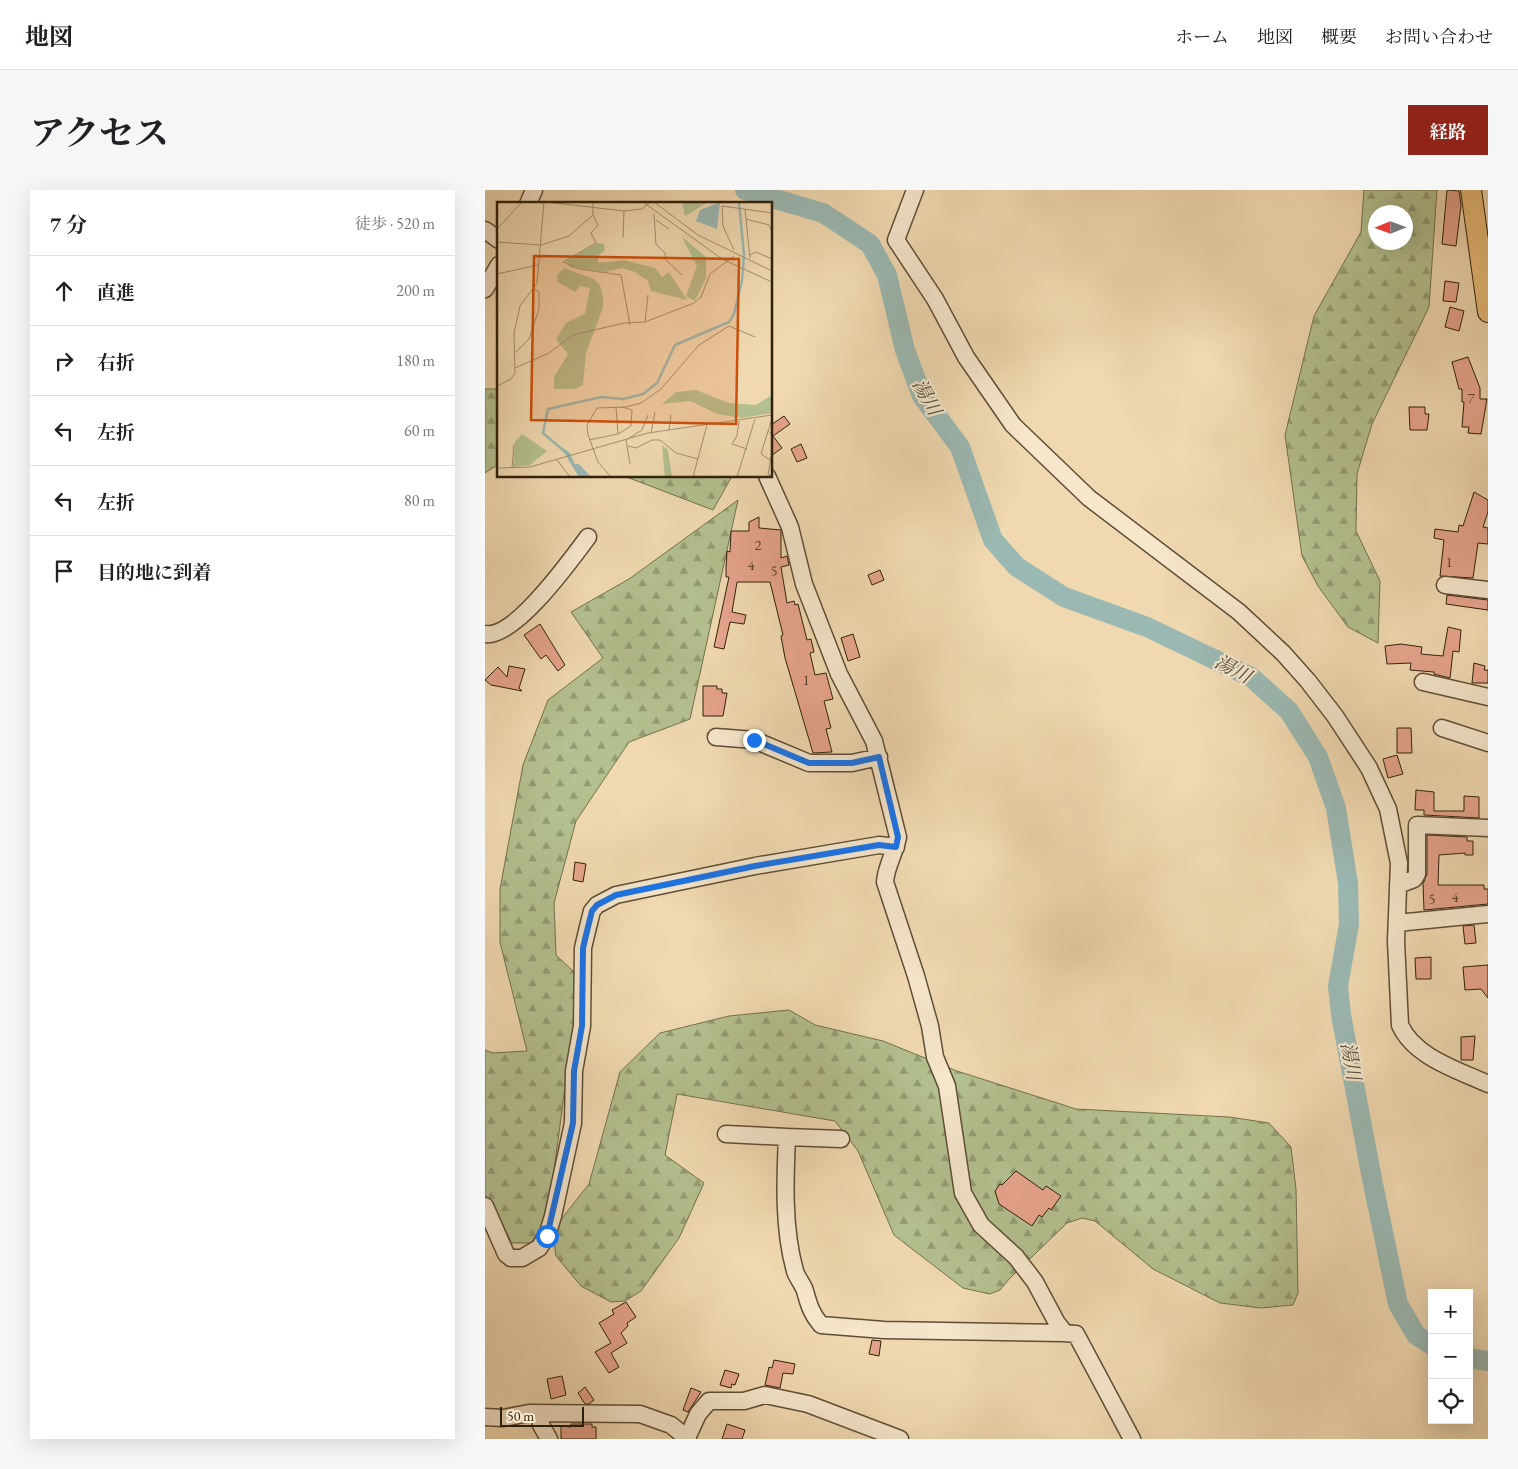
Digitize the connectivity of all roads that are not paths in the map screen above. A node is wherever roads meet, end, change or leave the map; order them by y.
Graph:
1 (534, 190) edge
2 (915, 190) edge
3 (1471, 190) edge
4 (529, 202) edge
5 (485, 230) edge
6 (497, 239) edge
7 (497, 268) edge
8 (485, 289) edge
9 (1488, 312) edge
10 (768, 478) edge
11 (588, 537) dead end
12 (1445, 585) dead end
13 (1488, 590) edge
14 (485, 634) edge
15 (1423, 682) dead end
16 (1488, 696) edge
17 (1442, 728) dead end
18 (716, 738) dead end
19 (1488, 743) edge
20 (879, 757) junction
21 (1488, 828) edge
22 (896, 847) junction
23 (1398, 885) junction
24 (1488, 914) edge
25 (1397, 923) junction
26 (1488, 1084) edge
27 (726, 1134) dead end
28 (787, 1137) junction
29 (841, 1139) dead end
30 (485, 1206) edge
31 (1065, 1333) junction
32 (541, 1413) junction
33 (485, 1417) edge
34 (687, 1438) edge
35 (549, 1439) edge
36 (900, 1439) edge
37 (1133, 1439) edge

1 - 4 street
2 - 23 street
3 - 9 main road
5 - 6 street
7 - 8 street
10 - 20 street
11 - 14 street
12 - 13 street
15 - 16 street
17 - 19 street
18 - 20 street
20 - 22 street
21 - 23 street
22 - 30 street
22 - 31 street
23 - 25 street
24 - 25 street
25 - 26 street
27 - 28 street
28 - 29 street
28 - 31 street
31 - 37 street
32 - 33 street
32 - 34 street
32 - 35 street
34 - 36 street

